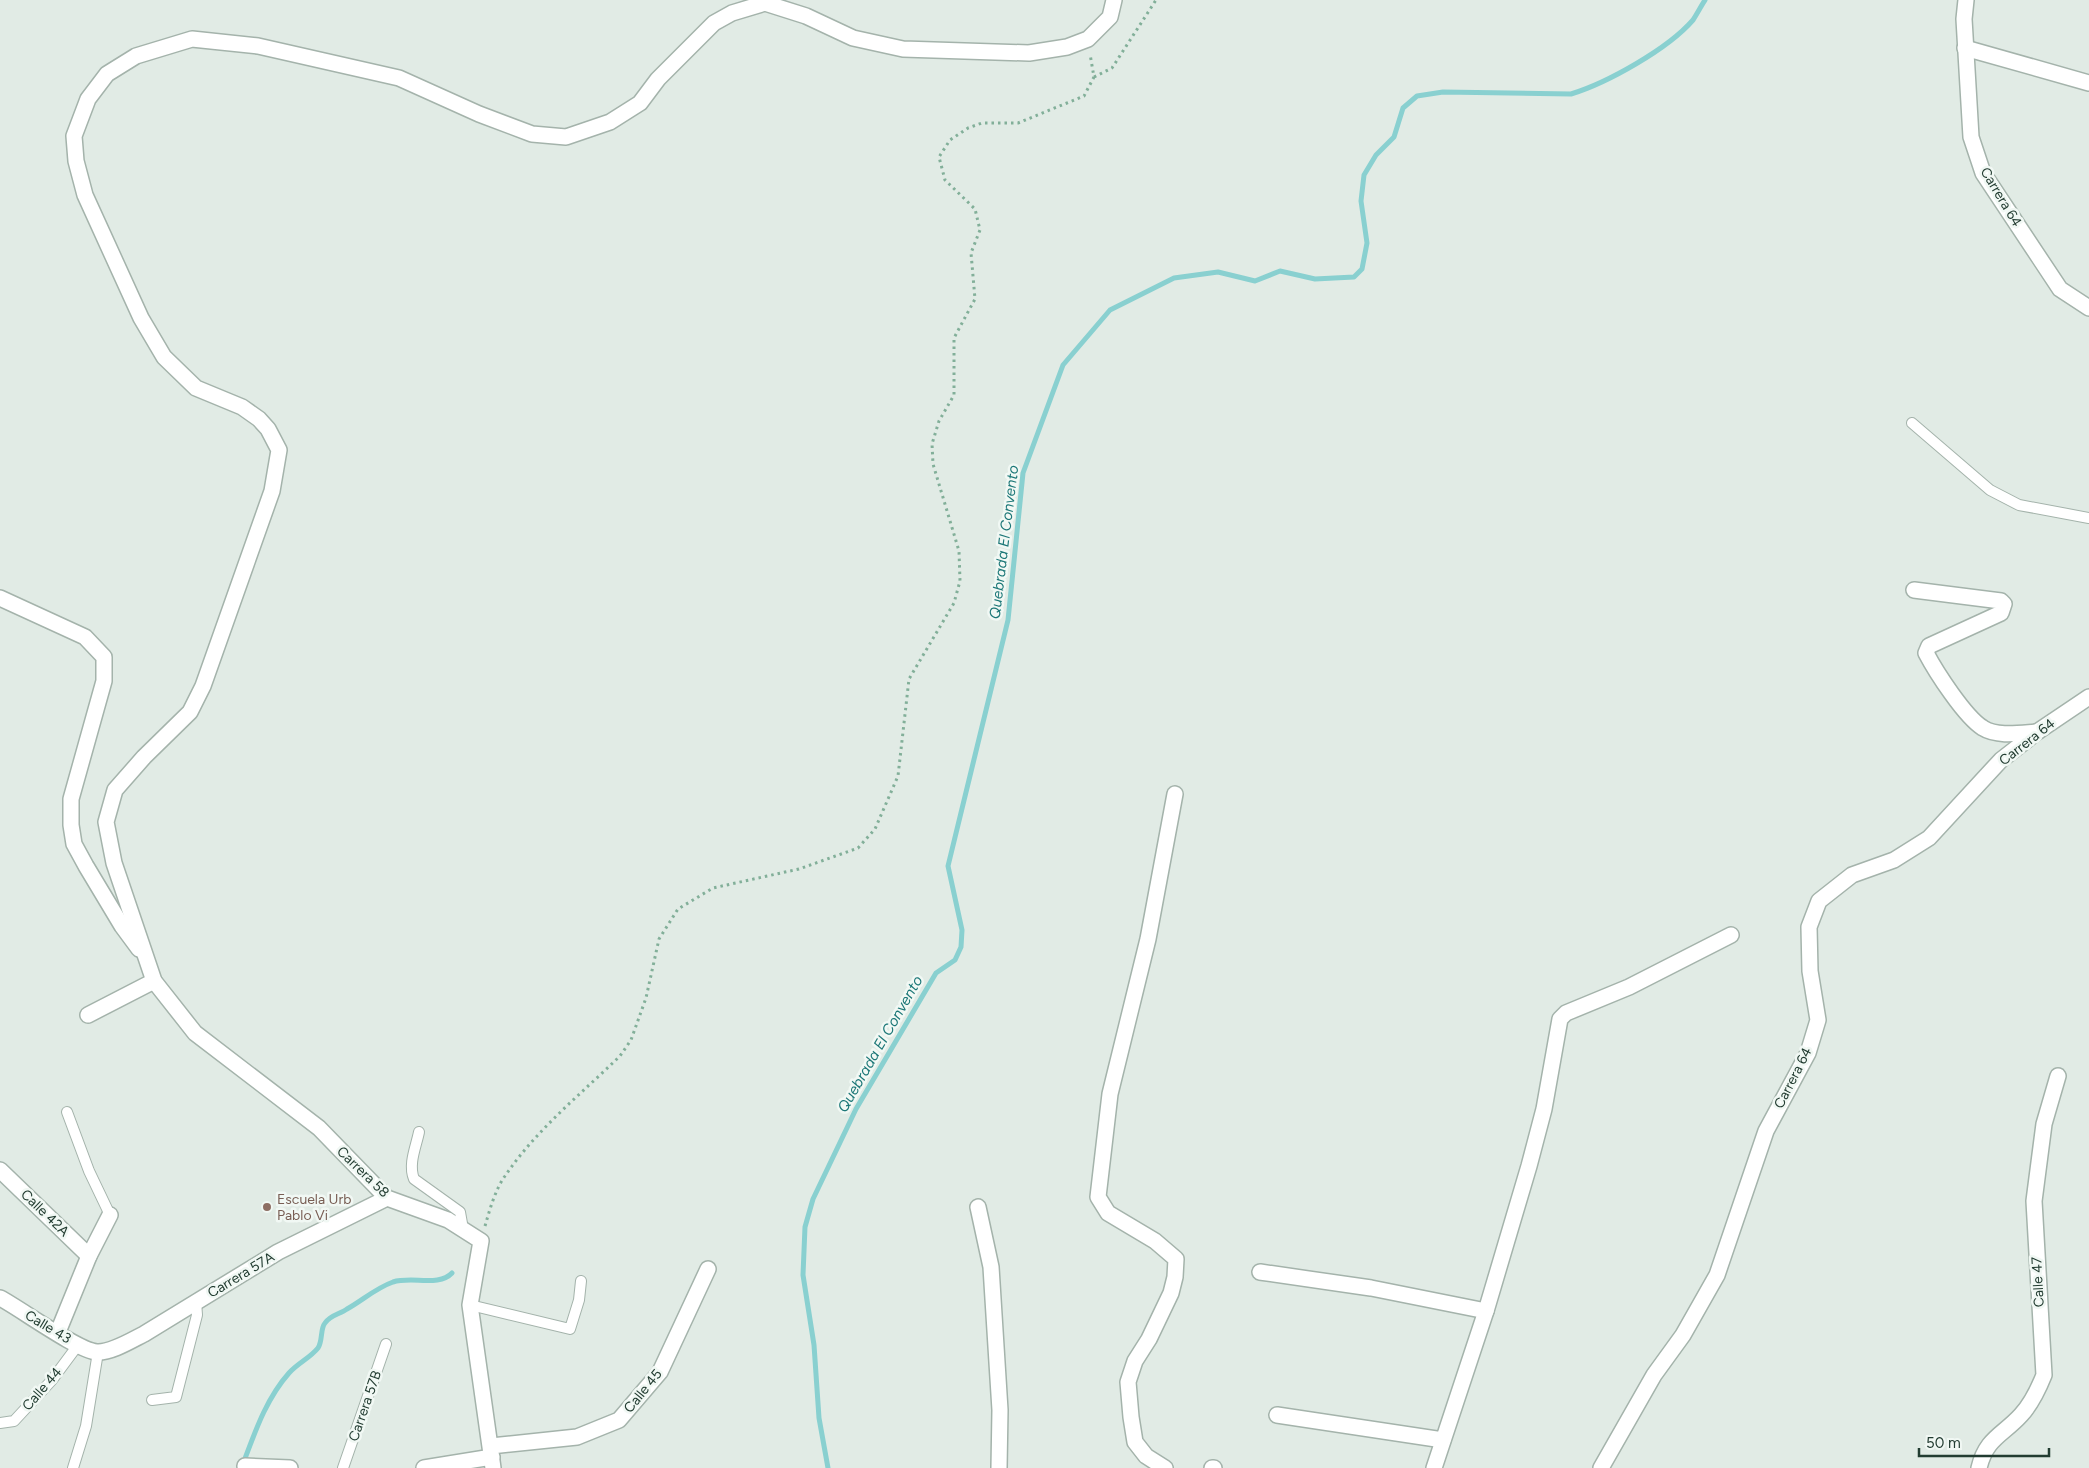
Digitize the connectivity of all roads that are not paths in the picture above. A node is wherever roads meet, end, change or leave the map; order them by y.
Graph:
1 (1114, 0) edge
2 (1966, 0) edge
3 (1965, 48) junction
4 (2089, 83) edge
5 (2089, 308) edge
6 (1912, 423) dead end
7 (2089, 518) edge
8 (1914, 590) dead end
9 (0, 598) edge
10 (2089, 697) edge
11 (2037, 732) junction
12 (1175, 794) dead end
13 (1730, 935) dead end
14 (146, 958) junction
15 (154, 981) junction
16 (88, 1015) dead end
17 (2058, 1076) dead end
18 (67, 1112) dead end
19 (420, 1132) dead end
20 (0, 1170) edge
21 (387, 1198) junction
22 (978, 1206) dead end
23 (110, 1215) joint
24 (463, 1229) junction
25 (90, 1256) junction
26 (708, 1269) dead end
27 (1260, 1272) dead end
28 (580, 1281) dead end
29 (0, 1298) edge
30 (196, 1302) junction
31 (470, 1305) junction
32 (1486, 1311) junction
33 (58, 1332) junction
34 (386, 1344) dead end
35 (78, 1345) junction
36 (98, 1352) junction
37 (152, 1400) dead end
38 (1277, 1415) dead end
39 (0, 1423) edge
40 (1443, 1440) junction
41 (492, 1457) edge
42 (245, 1466) dead end
43 (73, 1468) edge
44 (290, 1468) edge
45 (343, 1468) edge
46 (424, 1468) edge
47 (999, 1468) edge
48 (1165, 1468) edge
49 (1434, 1468) edge
50 (1601, 1468) edge
51 (1979, 1468) edge

1 - 14 street, Carrera 58
2 - 3 street, Carrera 64
3 - 4 street
3 - 5 street, Carrera 64
6 - 7 lane
8 - 11 street
9 - 14 street
10 - 11 street, Carrera 64
11 - 50 street, Carrera 64
12 - 48 street
13 - 32 street
14 - 15 street, Carrera 58
15 - 16 street
15 - 21 street, Carrera 58
17 - 51 street, Calle 47
18 - 23 lane
19 - 24 lane
20 - 25 street, Calle 42A
21 - 24 street, Carrera 58
21 - 30 street, Carrera 57A
22 - 47 street
23 - 25 street
24 - 31 street, Carrera 58
25 - 33 street
26 - 41 street, Calle 45
27 - 32 street
28 - 31 lane
29 - 33 street, Calle 43
30 - 36 street, Carrera 57A
30 - 37 lane
31 - 41 street
32 - 40 street
33 - 35 street, Calle 43
34 - 45 lane, Carrera 57B
35 - 36 street, Calle 43
35 - 39 lane, Calle 44
36 - 43 lane
38 - 40 street
40 - 49 street
41 - 46 street, Calle 45
42 - 44 street

